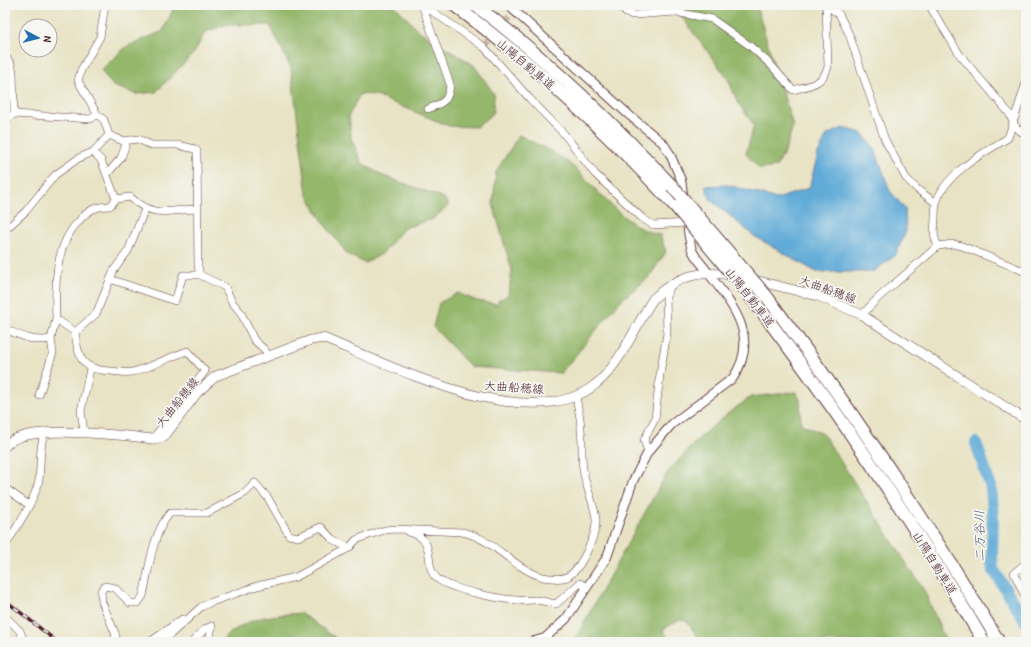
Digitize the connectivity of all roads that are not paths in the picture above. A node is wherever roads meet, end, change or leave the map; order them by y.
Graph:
1 (105, 5) edge
2 (422, 5) edge
3 (454, 5) edge
4 (475, 5) edge
5 (508, 5) edge
6 (619, 5) edge
7 (929, 5) edge
8 (825, 6) edge
9 (5, 56) edge
10 (1026, 83) edge
11 (428, 109) dead end
12 (14, 114) junction
13 (96, 114) junction
14 (5, 120) edge
15 (1014, 124) junction
16 (1026, 134) edge
17 (109, 135) junction
18 (128, 141) junction
19 (93, 152) junction
20 (107, 174) junction
21 (116, 199) junction
22 (936, 203) junction
23 (144, 209) junction
24 (196, 209) junction
25 (687, 223) junction
26 (5, 230) edge
27 (938, 246) junction
28 (708, 272) junction
29 (1026, 272) edge
30 (200, 275) junction
31 (110, 279) junction
32 (671, 284) junction
33 (862, 315) junction
34 (56, 319) junction
35 (5, 329) edge
36 (75, 332) junction
37 (51, 339) junction
38 (268, 356) junction
39 (90, 368) junction
40 (40, 395) dead end
41 (576, 397) junction
42 (1026, 420) edge
43 (84, 432) junction
44 (44, 433) junction
45 (152, 440) junction
46 (5, 447) edge
47 (648, 452) junction
48 (5, 488) edge
49 (29, 505) junction
50 (396, 529) junction
51 (5, 546) edge
52 (349, 548) junction
53 (1026, 562) edge
54 (587, 588) junction
55 (1026, 598) edge
56 (5, 616) edge
57 (190, 616) junction
58 (24, 642) edge
59 (112, 642) edge
60 (150, 642) edge
61 (162, 642) edge
62 (192, 642) edge
63 (209, 642) edge
64 (531, 642) edge
65 (984, 642) edge
66 (998, 642) edge

1 - 13 street
2 - 11 street
2 - 25 street
3 - 65 highway, 山陽自動車道, bridge
4 - 66 highway, 山陽自動車道, bridge
5 - 25 street
6 - 8 street
7 - 15 street
8 - 22 street
9 - 12 street
10 - 15 street
12 - 13 street
12 - 14 street
13 - 17 street
15 - 16 street
15 - 22 street
17 - 18 street
17 - 19 street
18 - 20 street
18 - 24 street
19 - 20 street
19 - 26 street
20 - 21 street
21 - 23 street
21 - 34 street
22 - 27 street
23 - 24 street
23 - 31 street
24 - 30 street
25 - 28 street
27 - 29 street
27 - 33 street
28 - 32 main road, 大曲船穂線
28 - 33 main road, 大曲船穂線
28 - 47 street
30 - 31 street
30 - 38 street
31 - 36 street
32 - 41 main road, 大曲船穂線
32 - 47 street
33 - 42 main road, 大曲船穂線
34 - 36 street
34 - 37 street
35 - 37 street
36 - 39 street
37 - 40 street
38 - 41 main road, 大曲船穂線
38 - 45 main road, 大曲船穂線
39 - 43 street
39 - 45 street
41 - 50 street
43 - 44 main road, 大曲船穂線
43 - 45 main road, 大曲船穂線
44 - 46 main road, 大曲船穂線
44 - 49 street
47 - 54 street
48 - 49 street
49 - 51 street
50 - 52 street
50 - 54 street
52 - 57 street
52 - 59 street
53 - 55 street
54 - 64 street
56 - 58 street
57 - 60 street
57 - 61 street
62 - 63 street

